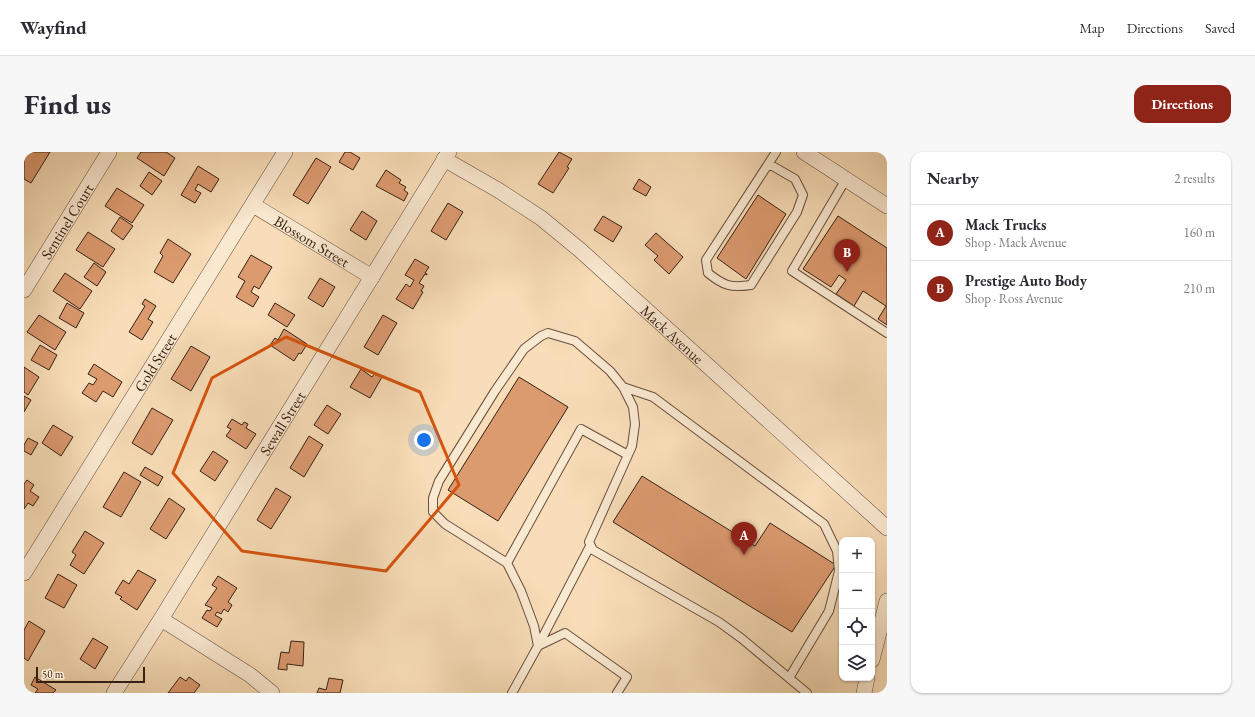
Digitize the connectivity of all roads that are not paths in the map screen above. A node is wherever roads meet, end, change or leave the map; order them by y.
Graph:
1 (109, 152) edge
2 (285, 152) edge
3 (776, 152) edge
4 (804, 152) edge
5 (446, 156) edge
6 (769, 164) junction
7 (846, 179) junction
8 (253, 205) junction
9 (887, 206) edge
10 (372, 277) junction
11 (24, 290) edge
12 (887, 333) edge
13 (623, 387) junction
14 (628, 455) junction
15 (887, 528) edge
16 (590, 546) junction
17 (507, 563) junction
18 (24, 573) edge
19 (887, 601) edge
20 (161, 619) junction
21 (538, 646) junction
22 (875, 648) edge
23 (789, 678) junction
24 (867, 681) edge
25 (114, 693) edge
26 (272, 693) edge
27 (512, 693) edge
28 (617, 693) edge
29 (807, 693) edge
30 (864, 693) edge

1 - 11 street, Sentinel Court
2 - 8 street, Gold Street
3 - 6 lane
4 - 7 street
5 - 10 street, Sewall Street
5 - 15 street, Mack Avenue
6 - 6 lane
7 - 9 street
7 - 12 lane
8 - 10 street, Blossom Street
8 - 18 street, Gold Street
10 - 20 street, Sewall Street
13 - 14 lane
13 - 17 lane
13 - 23 lane
14 - 16 lane
14 - 17 lane
16 - 21 lane
16 - 23 lane
17 - 21 lane
19 - 22 street
20 - 25 street, Sewall Street
20 - 26 street
21 - 27 lane
21 - 28 lane
23 - 29 lane
24 - 30 street

